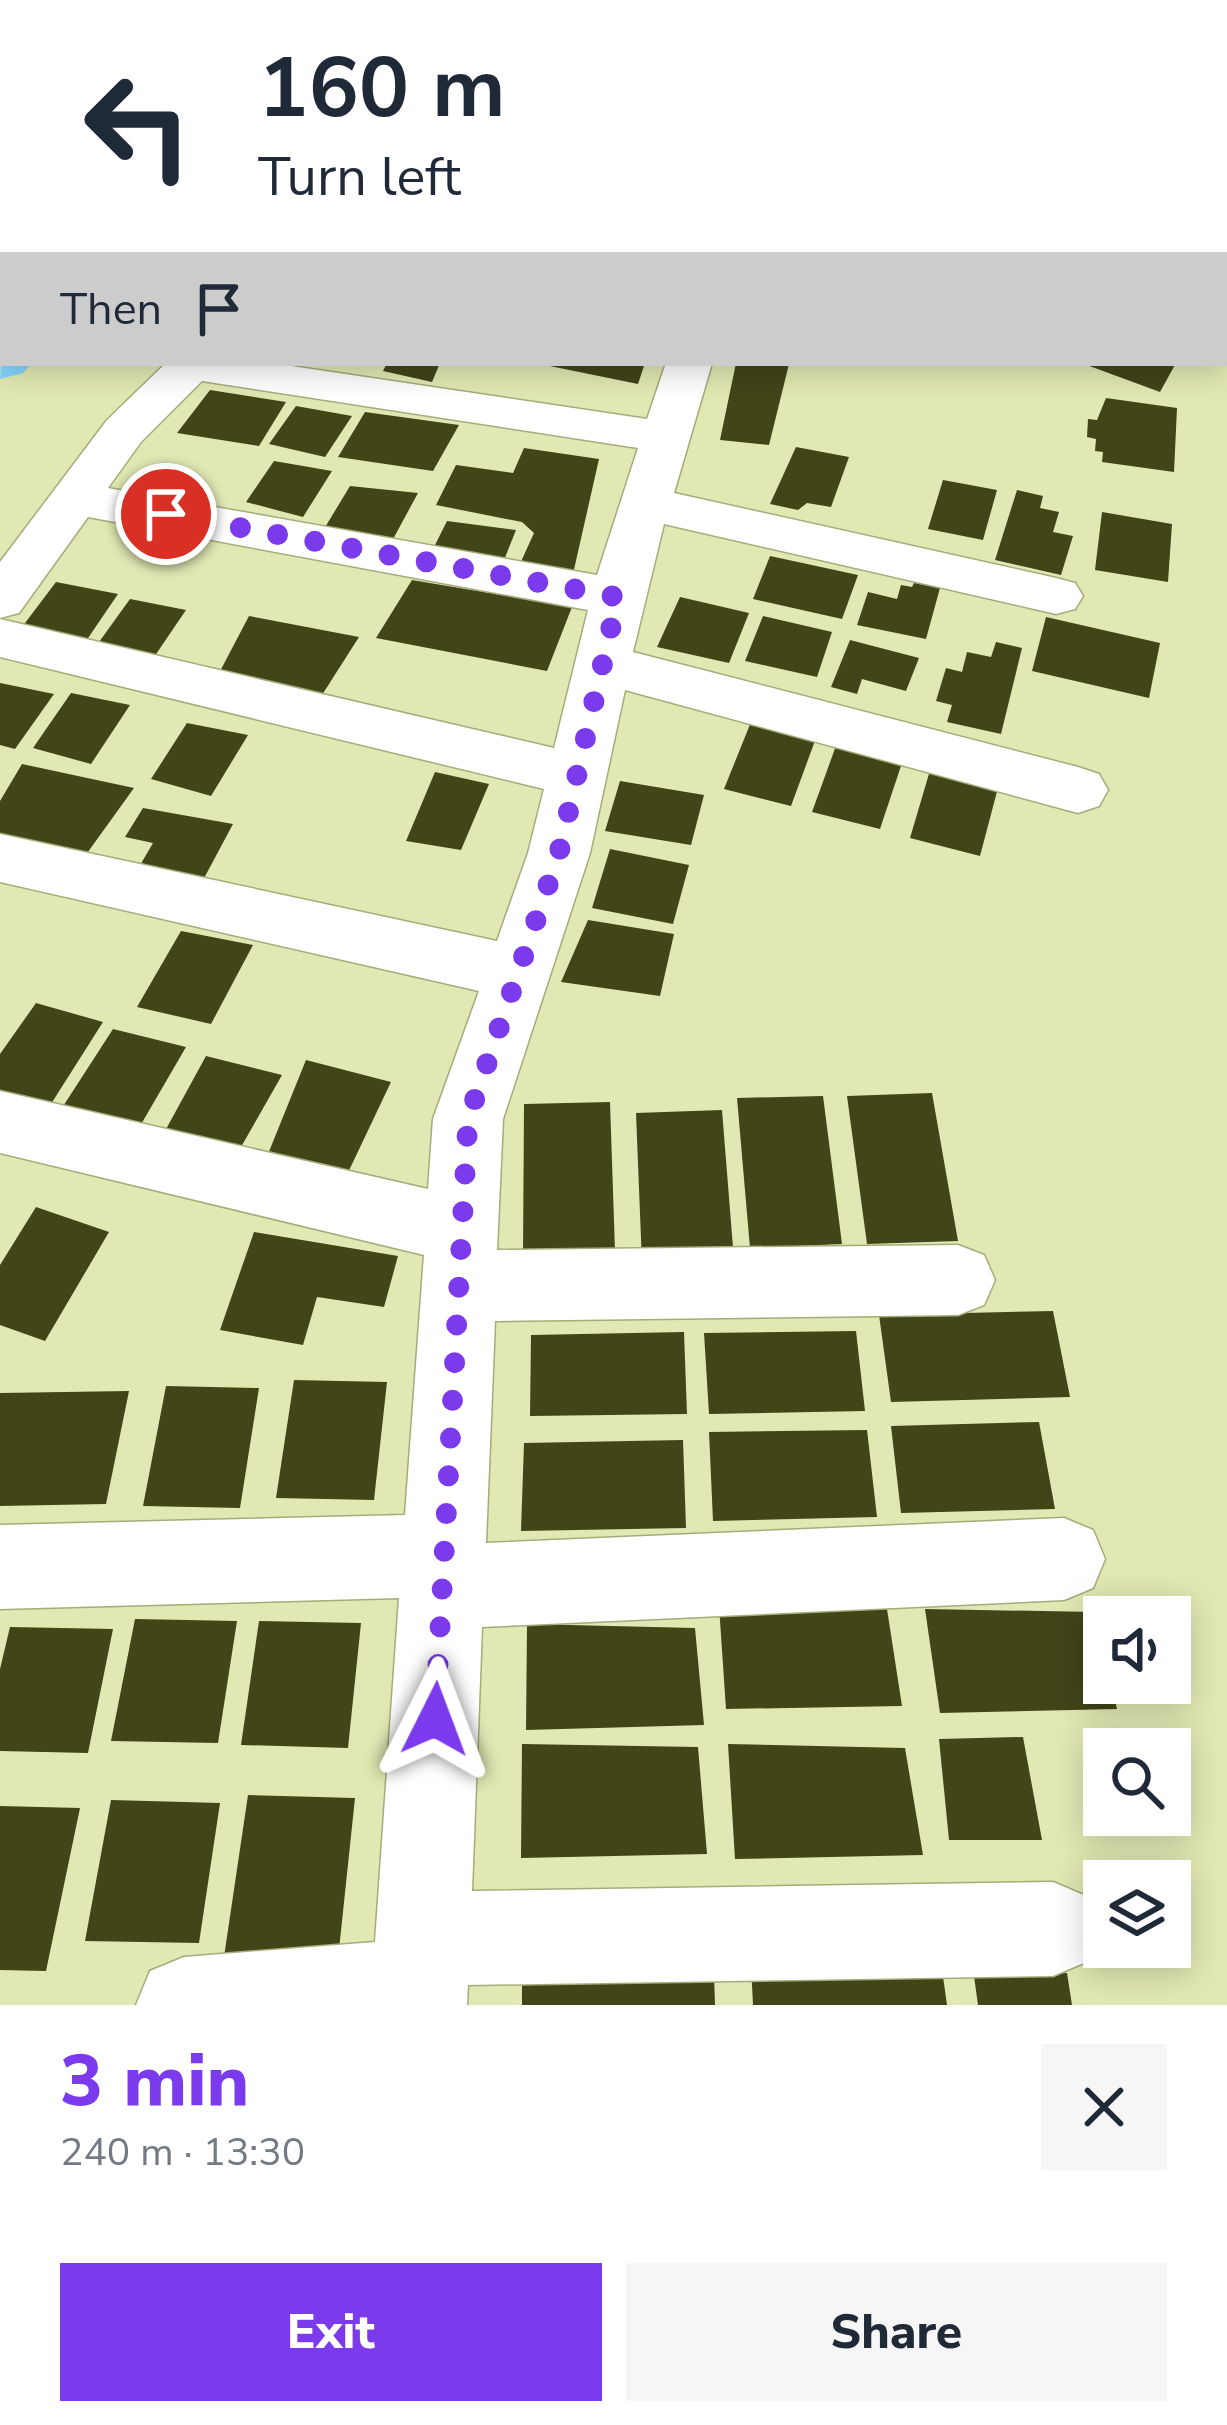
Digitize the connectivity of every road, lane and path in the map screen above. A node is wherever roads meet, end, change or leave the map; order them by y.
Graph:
1 (190, 366) edge
2 (205, 366) edge
3 (688, 366) edge
4 (666, 437) junction
5 (75, 498) junction
6 (645, 502) junction
7 (1055, 596) dead end
8 (618, 597) junction
9 (0, 600) edge
10 (0, 638) edge
11 (603, 664) junction
12 (577, 775) junction
13 (1078, 790) dead end
14 (0, 858) edge
15 (518, 973) junction
16 (0, 1122) edge
17 (460, 1258) junction
18 (958, 1280) dead end
19 (1064, 1559) dead end
20 (0, 1568) edge
21 (442, 1571) junction
22 (1053, 1929) dead end
23 (420, 1977) edge
24 (184, 2005) edge

1 - 5 street
2 - 4 street
3 - 4 street
4 - 6 street
5 - 8 street
5 - 9 street
6 - 7 street
6 - 8 street
8 - 11 street
10 - 12 street
11 - 12 street
11 - 13 street
12 - 15 street
14 - 15 street
15 - 17 street
16 - 17 street
17 - 18 street
17 - 21 street
19 - 21 street
20 - 21 street
21 - 23 street
22 - 23 street
23 - 24 street

